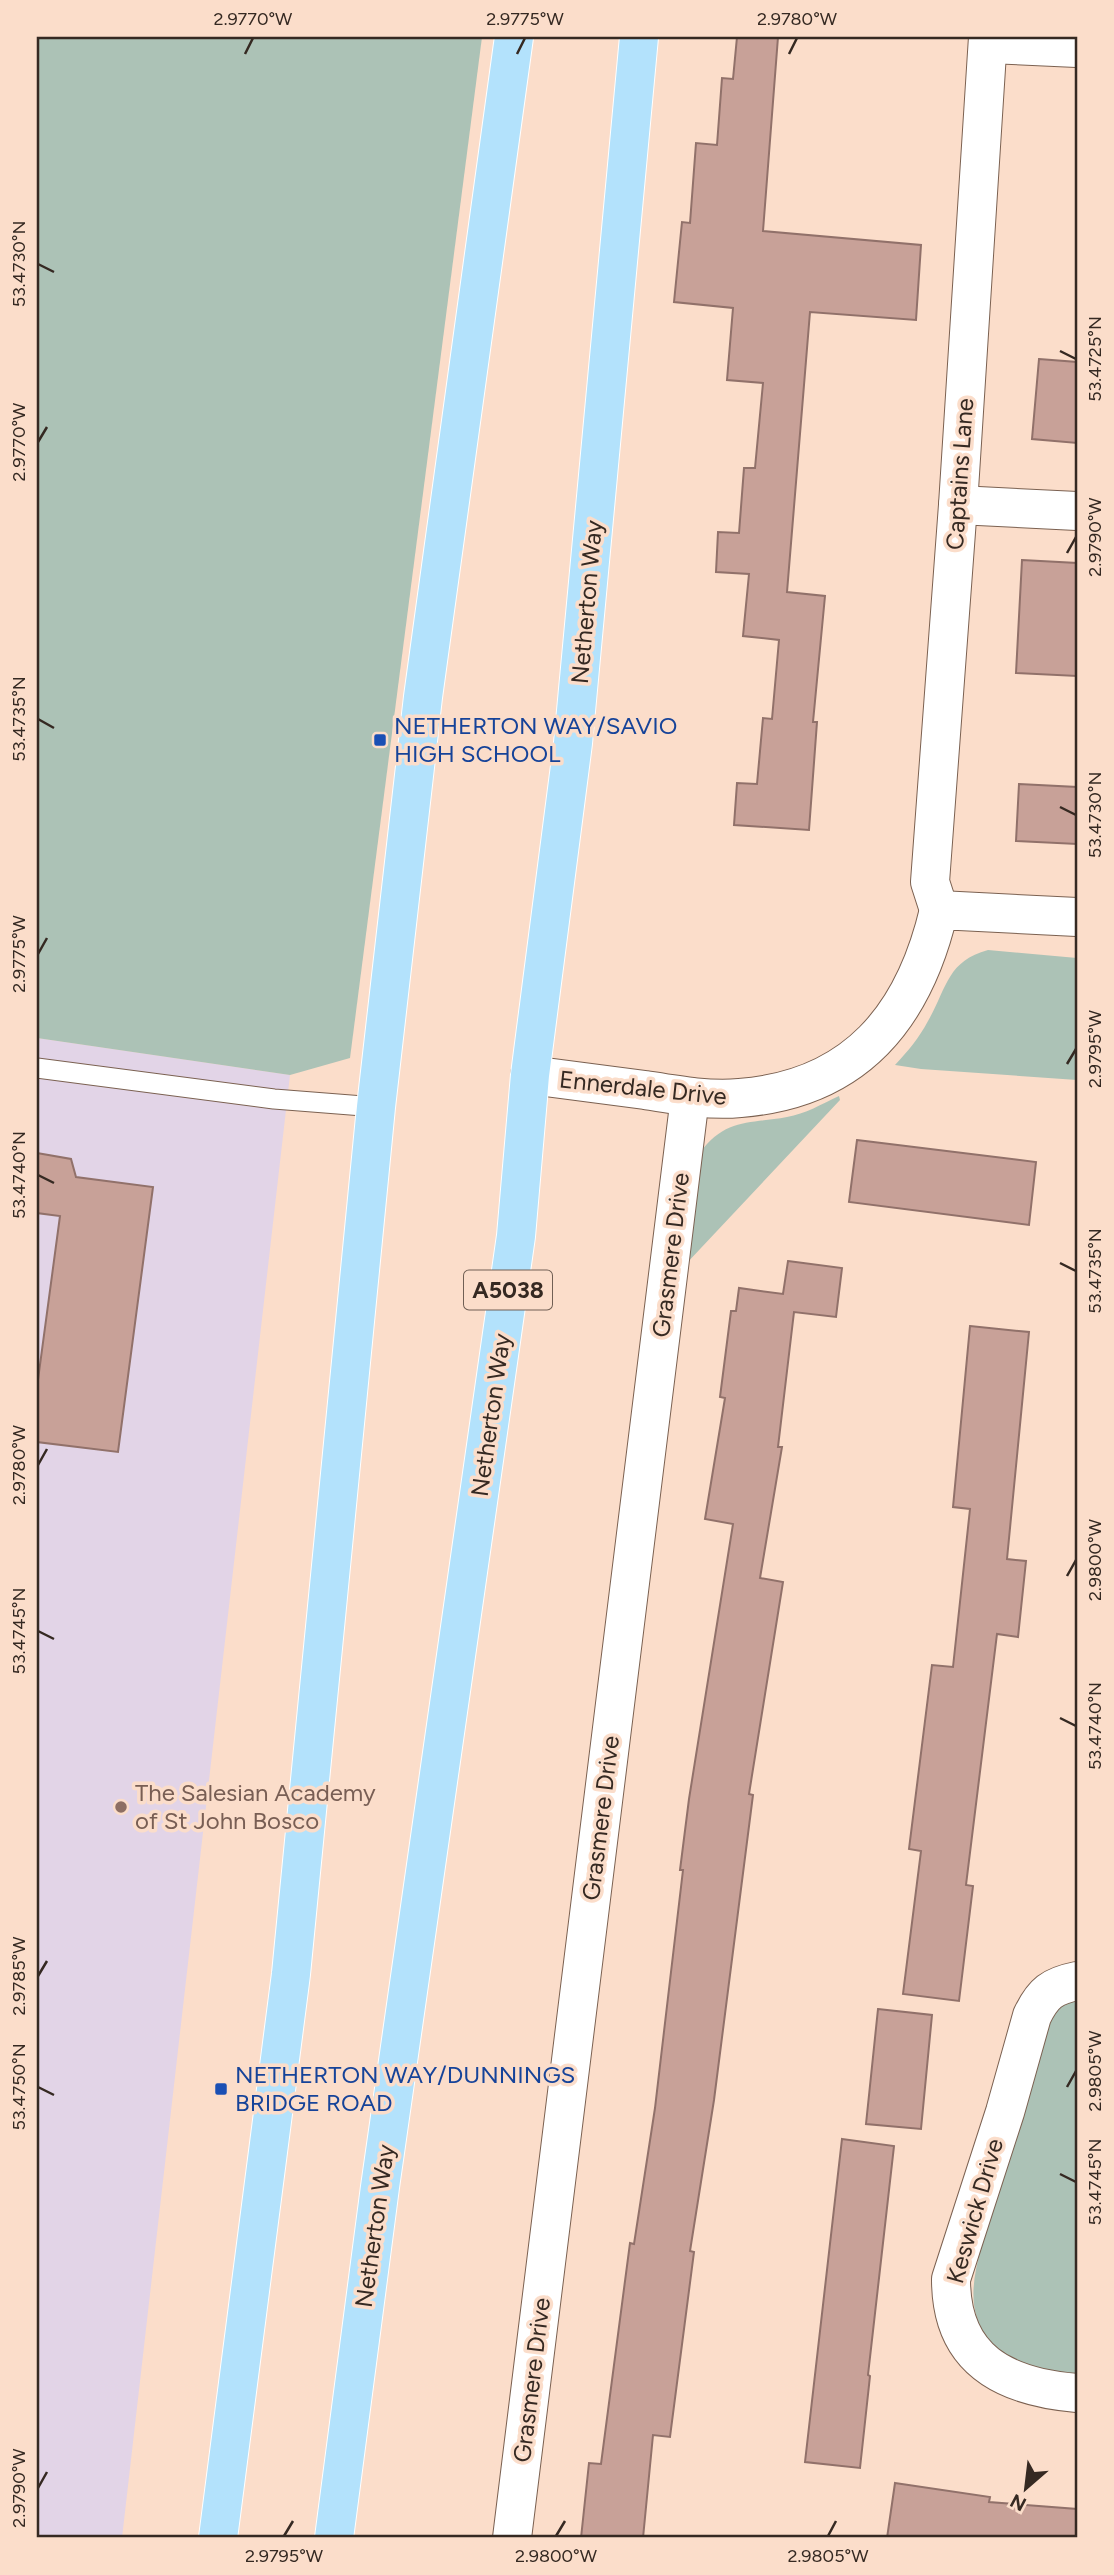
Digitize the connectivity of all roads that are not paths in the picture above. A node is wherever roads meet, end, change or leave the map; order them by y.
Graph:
1 (514, 37) edge
2 (639, 37) edge
3 (988, 40) edge
4 (1077, 48) edge
5 (958, 505) junction
6 (1077, 511) edge
7 (939, 910) junction
8 (1077, 917) edge
9 (37, 1068) edge
10 (530, 1075) junction
11 (690, 1097) junction
12 (376, 1107) junction
13 (1077, 1981) edge
14 (1077, 2393) edge
15 (218, 2538) edge
16 (334, 2538) edge
17 (512, 2538) edge

1 - 12 main road
2 - 10 main road, Netherton Way / A5038
3 - 4 street
3 - 5 street, Captains Lane
5 - 6 street
5 - 7 street, Captains Lane
7 - 8 street
7 - 11 street, Ennerdale Drive
9 - 12 lane
10 - 11 street, Ennerdale Drive
10 - 16 main road, Netherton Way / A5038
11 - 17 street, Grasmere Drive
12 - 15 main road
13 - 14 street, Keswick Drive

